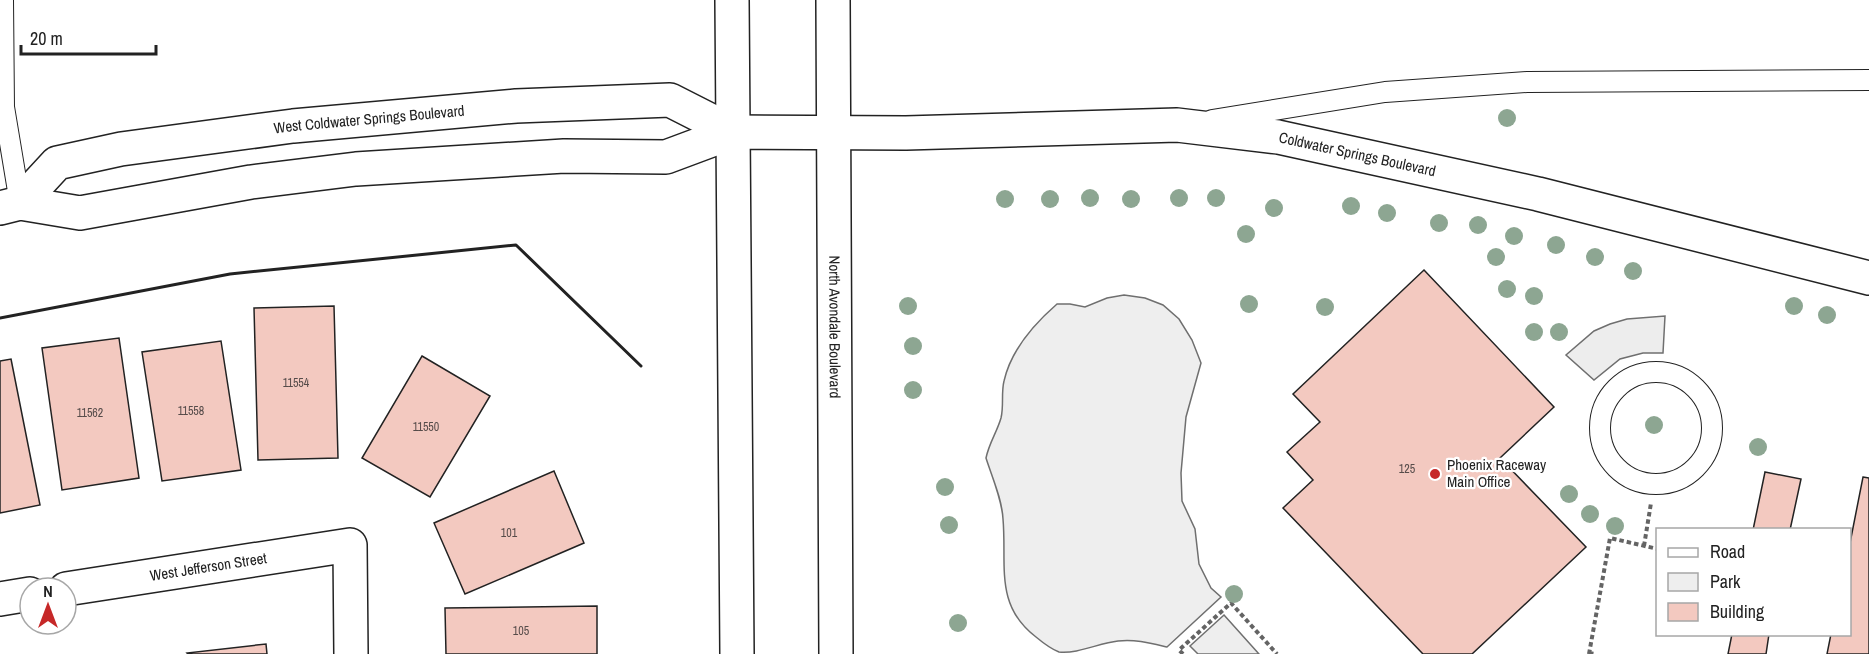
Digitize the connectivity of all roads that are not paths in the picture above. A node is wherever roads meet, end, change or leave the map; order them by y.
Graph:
1 (3, 0) edge
2 (732, 0) edge
3 (833, 0) edge
4 (1869, 80) edge
5 (1177, 125) junction
6 (733, 132) junction
7 (833, 133) junction
8 (10, 205) edge
9 (1869, 278) edge
10 (1603, 448) joint
11 (78, 587) edge
12 (18, 596) edge
13 (0, 599) edge
14 (351, 654) edge
15 (737, 654) edge
16 (836, 654) edge

1 - 8 lane
2 - 6 street
3 - 7 street, North Avondale Boulevard
4 - 5 lane
5 - 7 street, Coldwater Springs Boulevard
5 - 9 street, Coldwater Springs Boulevard
6 - 7 street, West Coldwater Springs Boulevard
6 - 8 street, West Coldwater Springs Boulevard
6 - 8 street, West Coldwater Springs Boulevard
6 - 15 street
7 - 16 street, North Avondale Boulevard
10 - 10 lane
11 - 14 street, West Jefferson Street
12 - 13 street

